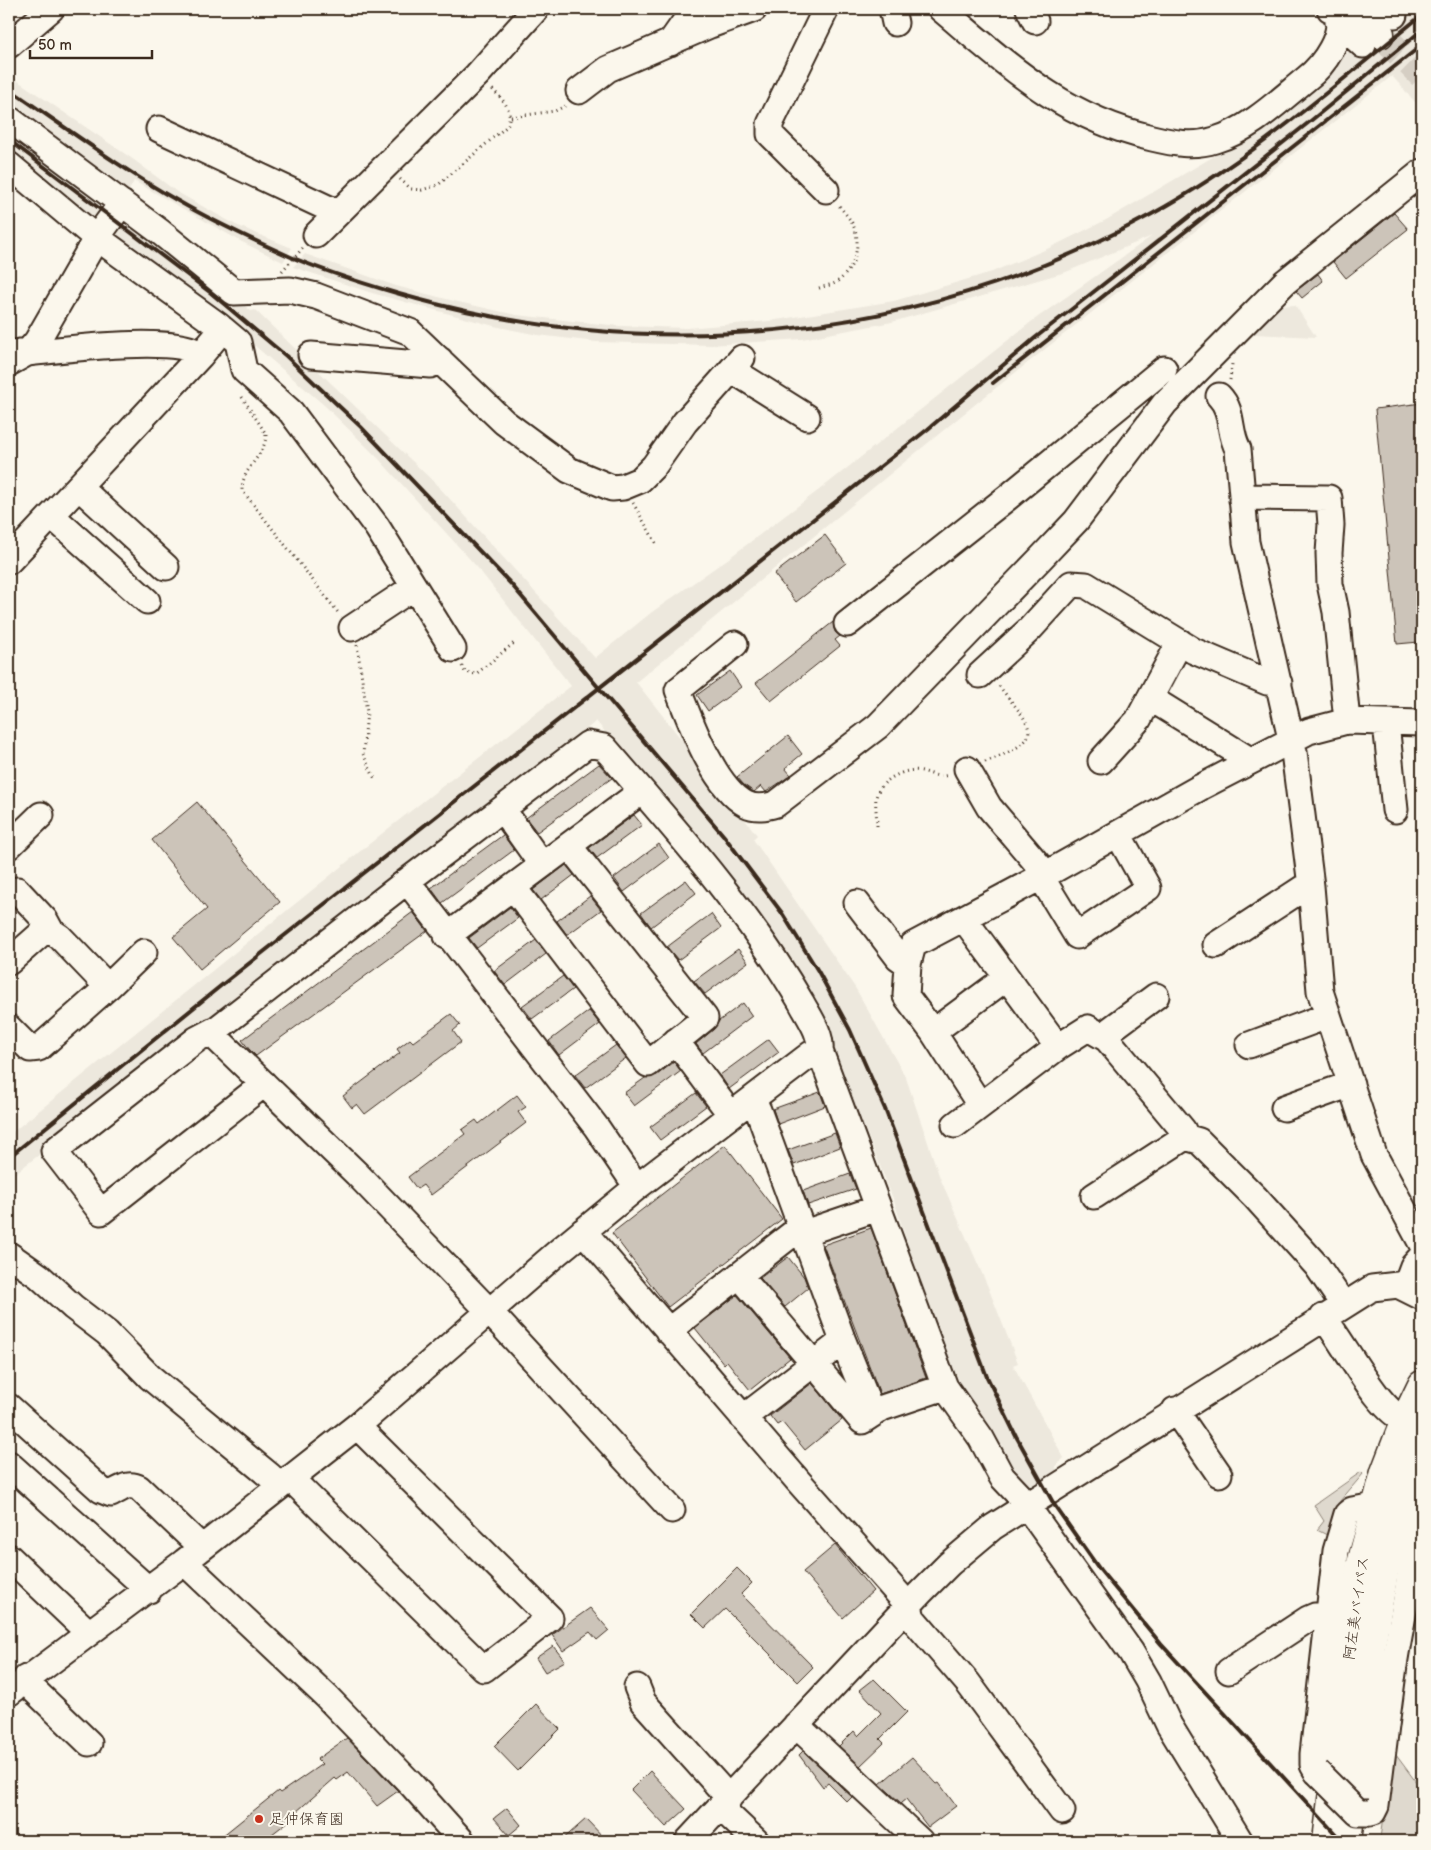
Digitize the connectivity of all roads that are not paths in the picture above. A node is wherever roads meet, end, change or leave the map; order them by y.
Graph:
1 (51, 9) edge
2 (536, 9) edge
3 (754, 9) edge
4 (826, 9) edge
5 (941, 9) edge
6 (1339, 12) edge
7 (702, 17) edge
8 (1381, 26) tunnel mouth
9 (9, 45) edge
10 (579, 91) road end
11 (9, 119) edge
12 (158, 129) dead end
13 (9, 165) edge
14 (1422, 172) edge
15 (826, 190) road end
16 (122, 203) junction
17 (338, 212) junction
18 (316, 236) road end
19 (97, 237) junction
20 (219, 326) junction
21 (15, 355) edge
22 (201, 355) junction
23 (311, 355) dead end
24 (440, 360) junction
25 (1164, 369) dead end
26 (1219, 396) dead end
27 (1128, 399) junction
28 (1165, 403) junction
29 (807, 417) dead end
30 (79, 487) junction
31 (1242, 500) junction
32 (52, 516) junction
33 (9, 561) edge
34 (166, 568) dead end
35 (414, 587) junction
36 (148, 601) dead end
37 (846, 624) dead end
38 (352, 628) road end
39 (1180, 642) junction
40 (735, 644) dead end
41 (452, 650) road end
42 (980, 675) dead end
43 (1279, 683) junction
44 (1150, 698) junction
45 (1348, 721) junction
46 (1422, 723) edge
47 (1386, 724) junction
48 (1292, 739) junction
49 (1101, 761) dead end
50 (1248, 762) junction
51 (967, 769) dead end
52 (642, 791) junction
53 (503, 810) junction
54 (1395, 810) dead end
55 (41, 815) dead end
56 (1118, 834) junction
57 (9, 846) edge
58 (569, 846) junction
59 (542, 865) junction
60 (1044, 876) junction
61 (407, 881) junction
62 (1311, 886) junction
63 (514, 887) junction
64 (17, 890) dead end
65 (857, 903) dead end
66 (964, 919) junction
67 (51, 931) junction
68 (447, 936) junction
69 (1216, 944) dead end
70 (144, 952) dead end
71 (9, 962) edge
72 (908, 964) junction
73 (1006, 978) junction
74 (108, 988) junction
75 (1156, 996) dead end
76 (1327, 1016) junction
77 (9, 1028) edge
78 (933, 1032) junction
79 (211, 1033) junction
80 (1106, 1039) junction
81 (676, 1041) junction
82 (1249, 1045) dead end
83 (1058, 1047) junction
84 (820, 1051) junction
85 (264, 1084) junction
86 (1351, 1084) junction
87 (751, 1100) junction
88 (980, 1105) junction
89 (1284, 1108) dead end
90 (731, 1115) junction
91 (955, 1125) dead end
92 (1185, 1138) junction
93 (637, 1187) junction
94 (1094, 1196) dead end
95 (878, 1208) junction
96 (583, 1232) junction
97 (804, 1232) junction
98 (1422, 1244) edge
99 (9, 1255) edge
100 (1422, 1256) edge
101 (739, 1275) junction
102 (1414, 1292) edge
103 (489, 1311) junction
104 (1333, 1311) junction
105 (668, 1331) junction
106 (843, 1341) junction
107 (814, 1363) junction
108 (1422, 1385) edge
109 (945, 1387) junction
110 (9, 1407) edge
111 (1175, 1410) junction
112 (872, 1413) junction
113 (743, 1418) junction
114 (1405, 1420) junction
115 (357, 1426) junction
116 (1422, 1442) edge
117 (9, 1464) edge
118 (1219, 1474) dead end
119 (284, 1483) junction
120 (1405, 1487) junction
121 (1025, 1504) junction
122 (1375, 1506) junction
123 (672, 1510) dead end
124 (193, 1555) junction
125 (9, 1556) edge
126 (1417, 1560) edge
127 (149, 1590) junction
128 (909, 1606) junction
129 (1330, 1614) junction
130 (89, 1632) junction
131 (1229, 1670) dead end
132 (18, 1685) edge
133 (637, 1687) dead end
134 (796, 1725) junction
135 (89, 1744) dead end
136 (725, 1802) junction
137 (1062, 1811) dead end
138 (462, 1841) edge
139 (688, 1841) edge
140 (756, 1841) edge
141 (920, 1841) edge
142 (1240, 1841) edge
143 (1327, 1841) edge
144 (1347, 1841) edge

1 - 9 street
2 - 17 street
3 - 7 street
4 - 15 street
5 - 6 street
6 - 8 main road
7 - 10 street
11 - 16 street
12 - 17 street
13 - 19 street
14 - 28 street
16 - 19 street
16 - 24 street
17 - 18 street
19 - 20 street
19 - 21 street
20 - 22 street
20 - 35 street
21 - 22 street
22 - 30 street
23 - 24 street
24 - 29 street
25 - 27 street
26 - 31 street
27 - 28 street
27 - 37 street
28 - 40 street
30 - 32 street
30 - 34 street
31 - 43 street
31 - 45 street
32 - 33 street
32 - 36 street
35 - 38 street
35 - 41 street
39 - 42 street
39 - 43 street
39 - 44 street
43 - 48 street
44 - 49 street
44 - 50 street
45 - 47 street
45 - 48 street
46 - 47 street
47 - 54 street
48 - 50 street
48 - 62 street
50 - 56 street
51 - 60 street
52 - 53 street
52 - 58 street
52 - 84 street
53 - 59 street
53 - 61 street
55 - 57 street
56 - 60 street
56 - 60 street
58 - 59 street
58 - 81 street
59 - 63 street
60 - 66 street
61 - 68 street
61 - 79 street
62 - 69 street
62 - 76 street
63 - 68 street
63 - 81 street
64 - 67 street
65 - 72 street
66 - 72 street
66 - 73 street
67 - 71 street
67 - 74 street
68 - 93 street
70 - 74 street
72 - 78 street
73 - 78 street
73 - 83 street
74 - 77 street
75 - 80 street
76 - 82 street
76 - 86 street
78 - 88 street
79 - 85 street
79 - 85 street
80 - 83 street
80 - 92 street
81 - 90 street
83 - 88 street
84 - 87 street
84 - 95 street
85 - 103 street
86 - 89 street
86 - 98 street
87 - 90 street
87 - 97 street
88 - 91 street
90 - 93 street
92 - 94 street
92 - 104 street
93 - 96 street
95 - 97 street
95 - 109 street
96 - 103 street
96 - 105 street
97 - 101 street
97 - 106 street
99 - 119 street
100 - 102 street
101 - 105 street
101 - 107 street
102 - 104 street
103 - 115 street
103 - 123 street
104 - 111 street
104 - 114 street
105 - 113 street
106 - 107 street
106 - 112 street
107 - 112 street
107 - 113 street
108 - 114 main road, 阿左美バイパス
109 - 112 street
109 - 121 street
110 - 124 street
111 - 118 street
111 - 121 street
113 - 128 street
114 - 122 main road, 阿左美バイパス
115 - 119 street
115 - 119 street
116 - 120 main road, 阿左美バイパス
117 - 127 street
119 - 124 street
120 - 126 street
120 - 144 main road, 阿左美バイパス
121 - 128 street
121 - 142 street
122 - 129 street
122 - 143 main road, 阿左美バイパス
124 - 127 street
124 - 138 street
125 - 130 street
126 - 129 street, bridge
127 - 130 street
128 - 134 street
128 - 137 street
129 - 131 street
130 - 132 street
132 - 135 street
133 - 136 street
134 - 136 street
134 - 141 street
136 - 139 street
136 - 140 street

